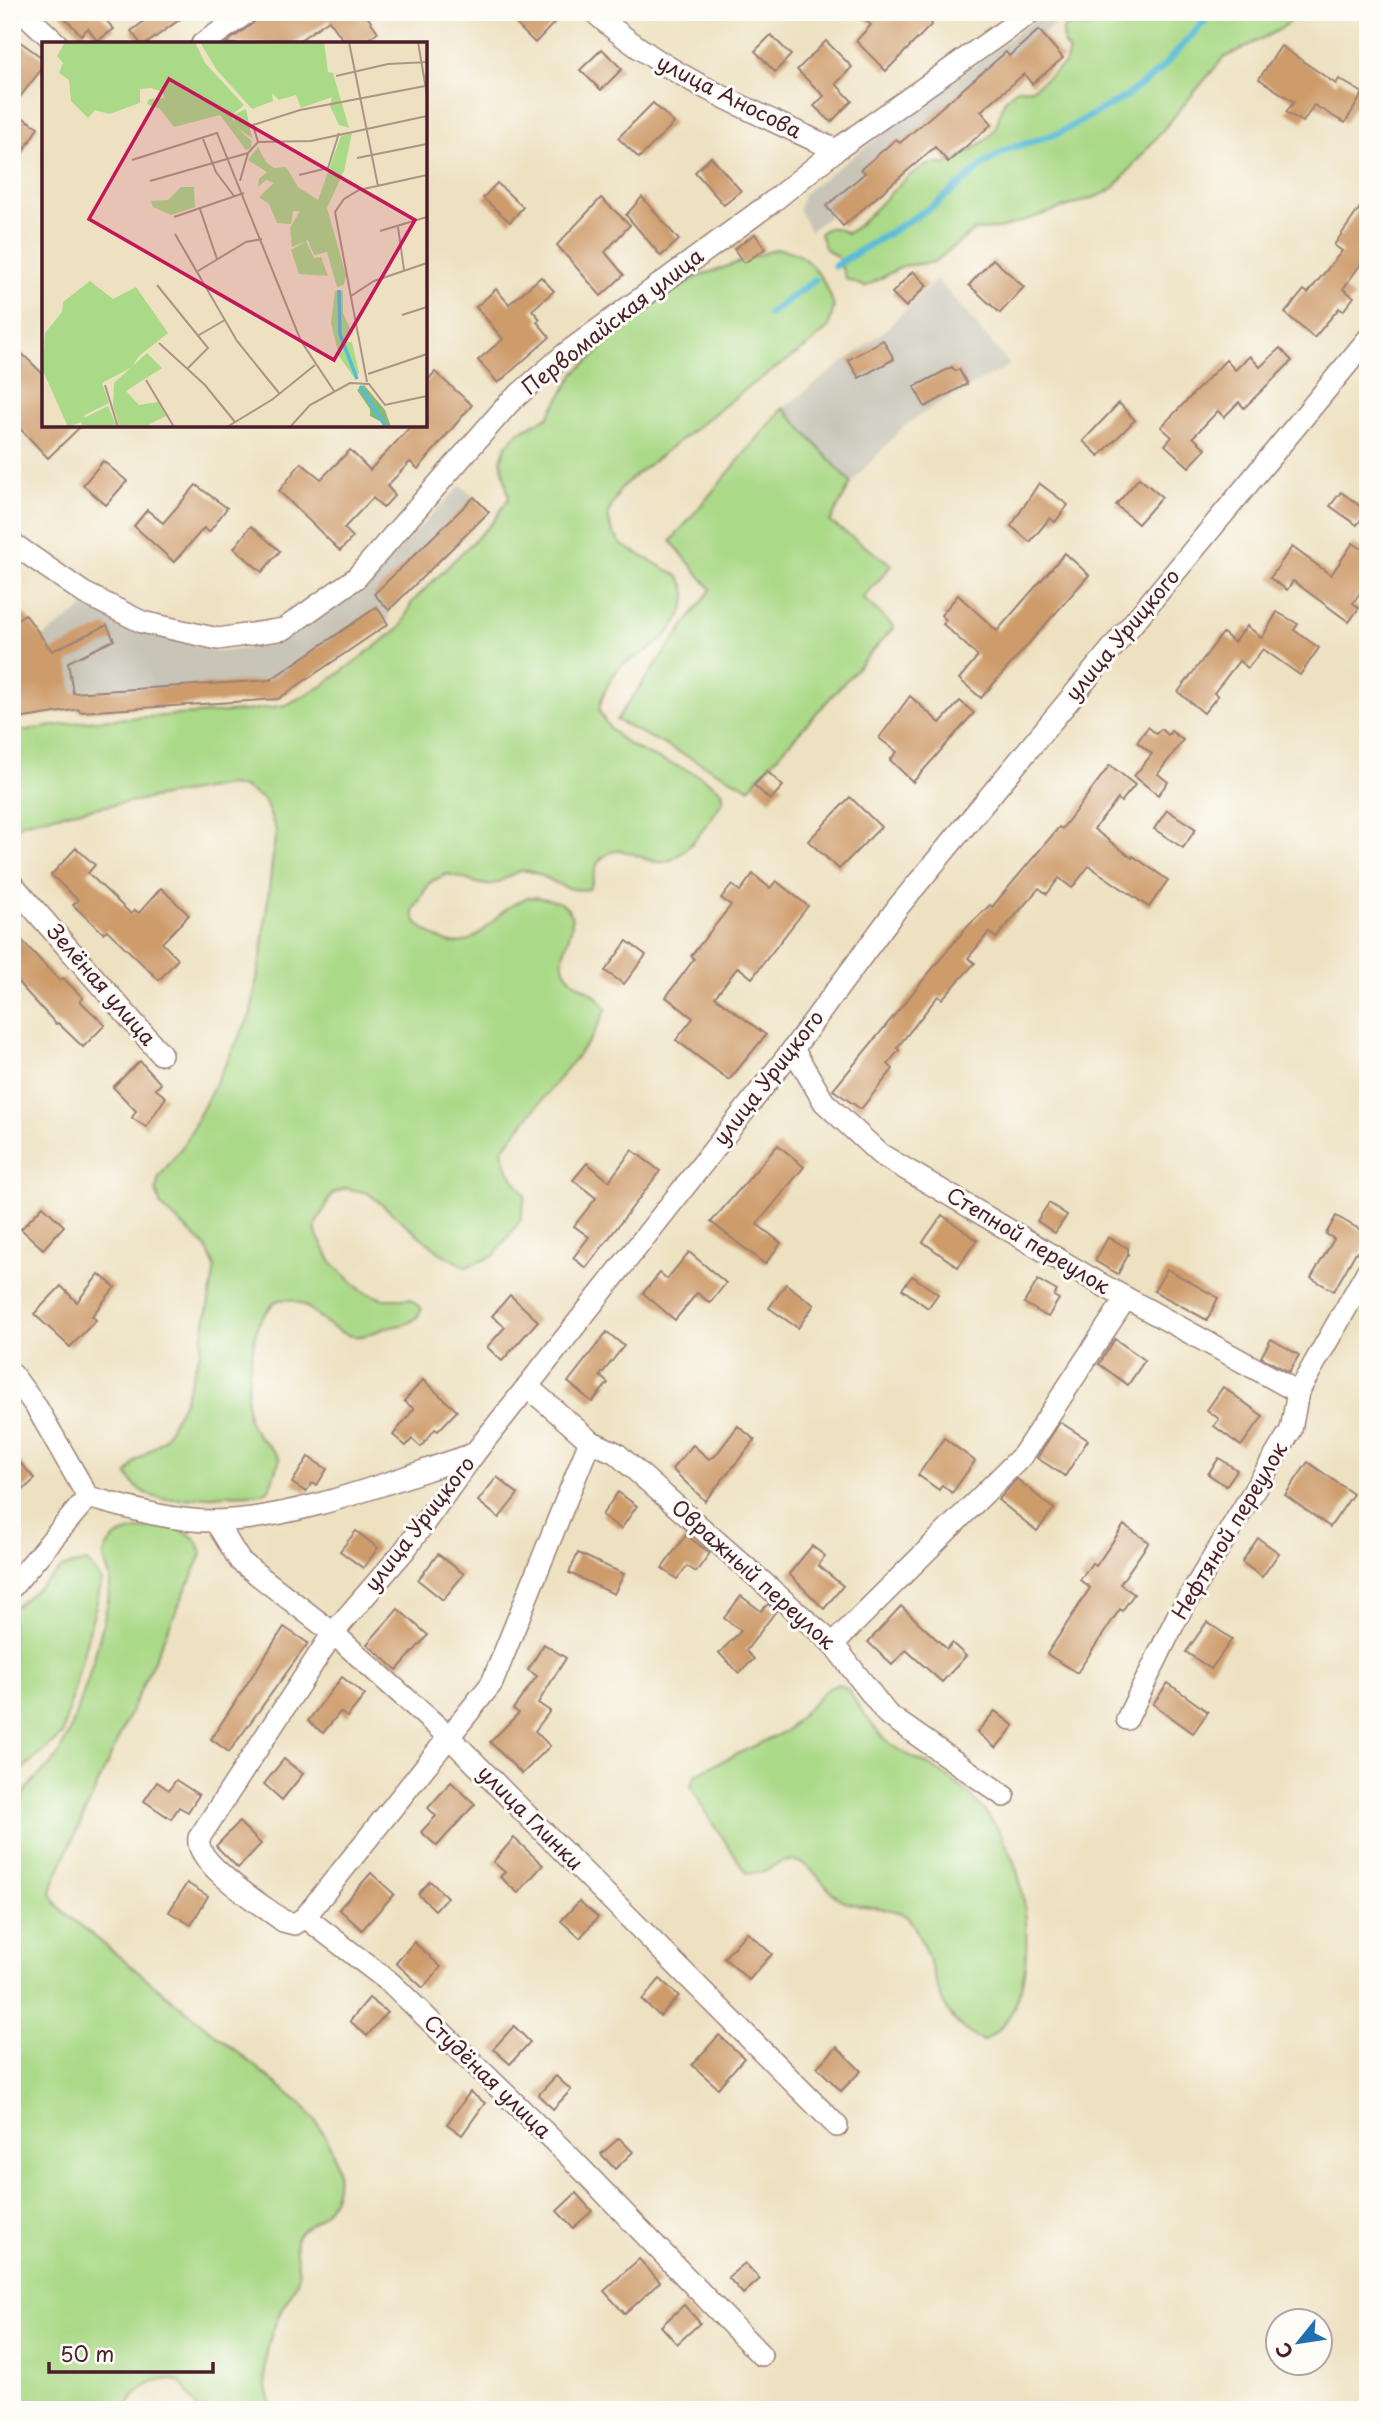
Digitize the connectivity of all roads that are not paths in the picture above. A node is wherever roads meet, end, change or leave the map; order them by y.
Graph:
1 (23, 12) edge
2 (248, 12) edge
3 (594, 12) edge
4 (1031, 12) edge
5 (55, 42) edge
6 (205, 42) edge
7 (836, 150) junction
8 (1368, 339) edge
9 (12, 542) edge
10 (12, 884) edge
11 (793, 1049) junction
12 (161, 1054) dead end
13 (1368, 1270) edge
14 (1126, 1298) junction
15 (12, 1374) edge
16 (527, 1387) junction
17 (1298, 1392) junction
18 (590, 1441) junction
19 (474, 1454) junction
20 (88, 1497) junction
21 (215, 1521) junction
22 (12, 1587) edge
23 (333, 1633) junction
24 (833, 1644) junction
25 (1127, 1719) dead end
26 (449, 1737) junction
27 (1004, 1796) dead end
28 (305, 1917) junction
29 (837, 2126) dead end
30 (761, 2355) dead end

1 - 5 street
2 - 6 street
3 - 7 street, улица Аносова
4 - 7 street, Первомайская улица
7 - 9 street, Первомайская улица
8 - 11 street, улица Урицкого
10 - 12 street, Зелёная улица
11 - 14 street, Степной переулок
11 - 16 street, улица Урицкого
13 - 17 street, Нефтяной переулок
14 - 17 street, Степной переулок
14 - 24 street
15 - 20 street
16 - 18 street, Овражный переулок
16 - 19 street, улица Урицкого
17 - 25 street, Нефтяной переулок
18 - 24 street, Овражный переулок
18 - 26 street
19 - 21 street
19 - 23 street, улица Урицкого
20 - 21 street
20 - 22 street
21 - 23 street, улица Глинки
23 - 26 street, улица Глинки
23 - 28 street, улица Урицкого
24 - 27 street, Овражный переулок
26 - 28 street
26 - 29 street, улица Глинки
28 - 30 street, Студёная улица

